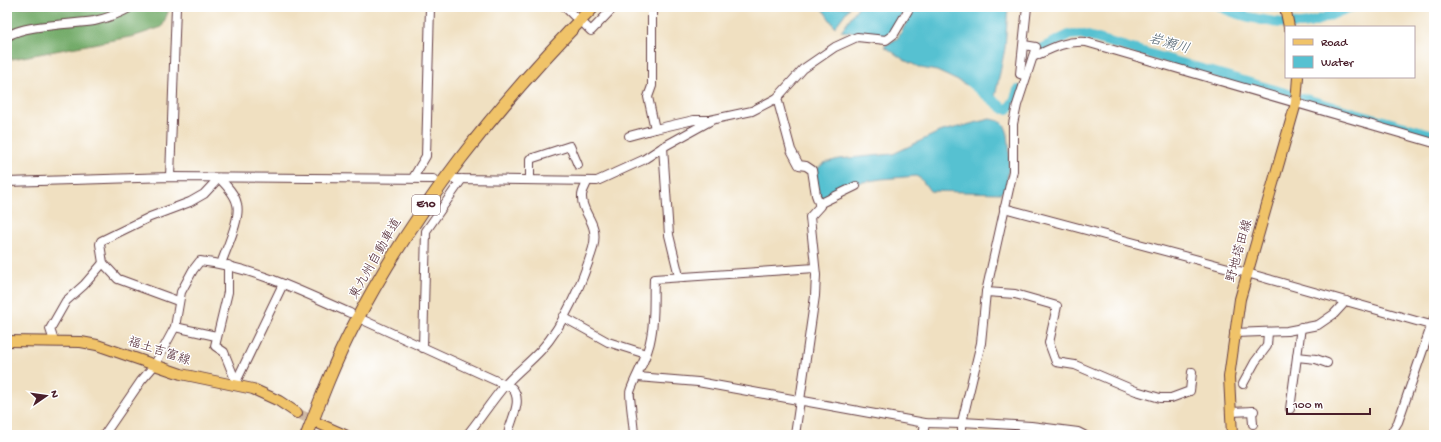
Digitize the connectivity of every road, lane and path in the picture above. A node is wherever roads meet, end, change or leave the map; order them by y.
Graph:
1 (131, 7) edge
2 (176, 7) edge
3 (430, 7) edge
4 (565, 7) edge
5 (593, 7) edge
6 (614, 7) edge
7 (652, 7) edge
8 (910, 7) edge
9 (1027, 7) edge
10 (1285, 7) edge
11 (574, 16) dead end
12 (586, 26) dead end
13 (1289, 26) edge
14 (7, 37) edge
15 (1024, 44) junction
16 (1033, 57) junction
17 (1026, 76) junction
18 (1298, 78) edge
19 (777, 98) junction
20 (1296, 103) junction
21 (710, 120) junction
22 (655, 129) junction
23 (629, 136) dead end
24 (1434, 143) edge
25 (663, 146) junction
26 (578, 165) dead end
27 (170, 177) junction
28 (219, 178) junction
29 (413, 178) junction
30 (433, 179) dead end
31 (530, 180) junction
32 (7, 182) edge
33 (588, 182) junction
34 (856, 186) dead end
35 (819, 204) junction
36 (1004, 208) junction
37 (103, 263) junction
38 (224, 264) junction
39 (815, 268) junction
40 (1246, 273) junction
41 (679, 276) junction
42 (282, 284) junction
43 (986, 292) junction
44 (178, 301) junction
45 (1346, 301) junction
46 (350, 313) dead end
47 (563, 316) junction
48 (363, 320) dead end
49 (1433, 323) edge
50 (175, 327) junction
51 (1301, 327) junction
52 (1268, 332) junction
53 (1234, 333) junction
54 (216, 336) junction
55 (7, 341) edge
56 (54, 341) junction
57 (423, 348) junction
58 (646, 354) junction
59 (1297, 357) junction
60 (1327, 363) dead end
61 (154, 366) junction
62 (1192, 372) dead end
63 (638, 377) junction
64 (235, 383) junction
65 (506, 384) junction
66 (1243, 384) dead end
67 (800, 402) junction
68 (1290, 409) dead end
69 (1231, 412) junction
70 (297, 413) tunnel mouth
71 (925, 423) junction
72 (962, 423) junction
73 (320, 424) tunnel mouth
74 (1253, 424) dead end
75 (104, 435) edge
76 (307, 435) edge
77 (344, 435) edge
78 (468, 435) edge
79 (508, 435) edge
80 (634, 435) edge
81 (795, 435) edge
82 (923, 435) edge
83 (962, 435) edge
84 (1084, 435) edge
85 (1232, 435) edge
86 (1390, 435) edge

1 - 14 street
2 - 27 street
3 - 29 street
4 - 11 street
5 - 76 highway, 東九州自動車道 / E10
6 - 12 street
7 - 22 street
8 - 19 street
9 - 15 street
10 - 13 main road
15 - 16 street
15 - 17 street
16 - 17 street
16 - 20 street
17 - 36 street
18 - 20 main road, 野地塔田線
19 - 21 street
19 - 35 street
20 - 24 street
20 - 40 main road, 野地塔田線
21 - 22 street
21 - 25 street
22 - 23 street
25 - 33 street
25 - 41 street
26 - 31 street
27 - 28 street
27 - 32 street
28 - 29 street
28 - 37 street
28 - 38 street
29 - 30 street
31 - 33 street
31 - 57 street
33 - 47 street
34 - 35 street
35 - 39 street
36 - 40 street
36 - 43 street
37 - 44 street
37 - 56 street
38 - 42 street
38 - 44 street
38 - 54 street
39 - 41 street
39 - 67 street
40 - 45 street
40 - 53 main road, 野地塔田線
41 - 58 street
42 - 46 street
42 - 64 street
43 - 62 street
43 - 72 street
44 - 50 street
45 - 49 street
45 - 51 street
47 - 58 street
47 - 65 street
48 - 57 street
49 - 86 street
50 - 54 street
50 - 61 street
51 - 52 street
51 - 59 street
52 - 53 street
52 - 66 street
53 - 69 main road, 野地塔田線
54 - 64 street
55 - 56 main road, 福土吉富線
56 - 61 main road, 福土吉富線
57 - 65 street
58 - 63 street
59 - 60 street
59 - 68 street
61 - 64 main road, 福土吉富線
61 - 75 street
63 - 67 street
63 - 80 street
64 - 70 main road, 福土吉富線
65 - 78 street
65 - 79 street
67 - 71 street
67 - 81 street
69 - 74 street
69 - 85 main road, 野地塔田線
71 - 72 street
71 - 82 street
72 - 83 street
72 - 84 street
73 - 77 main road

